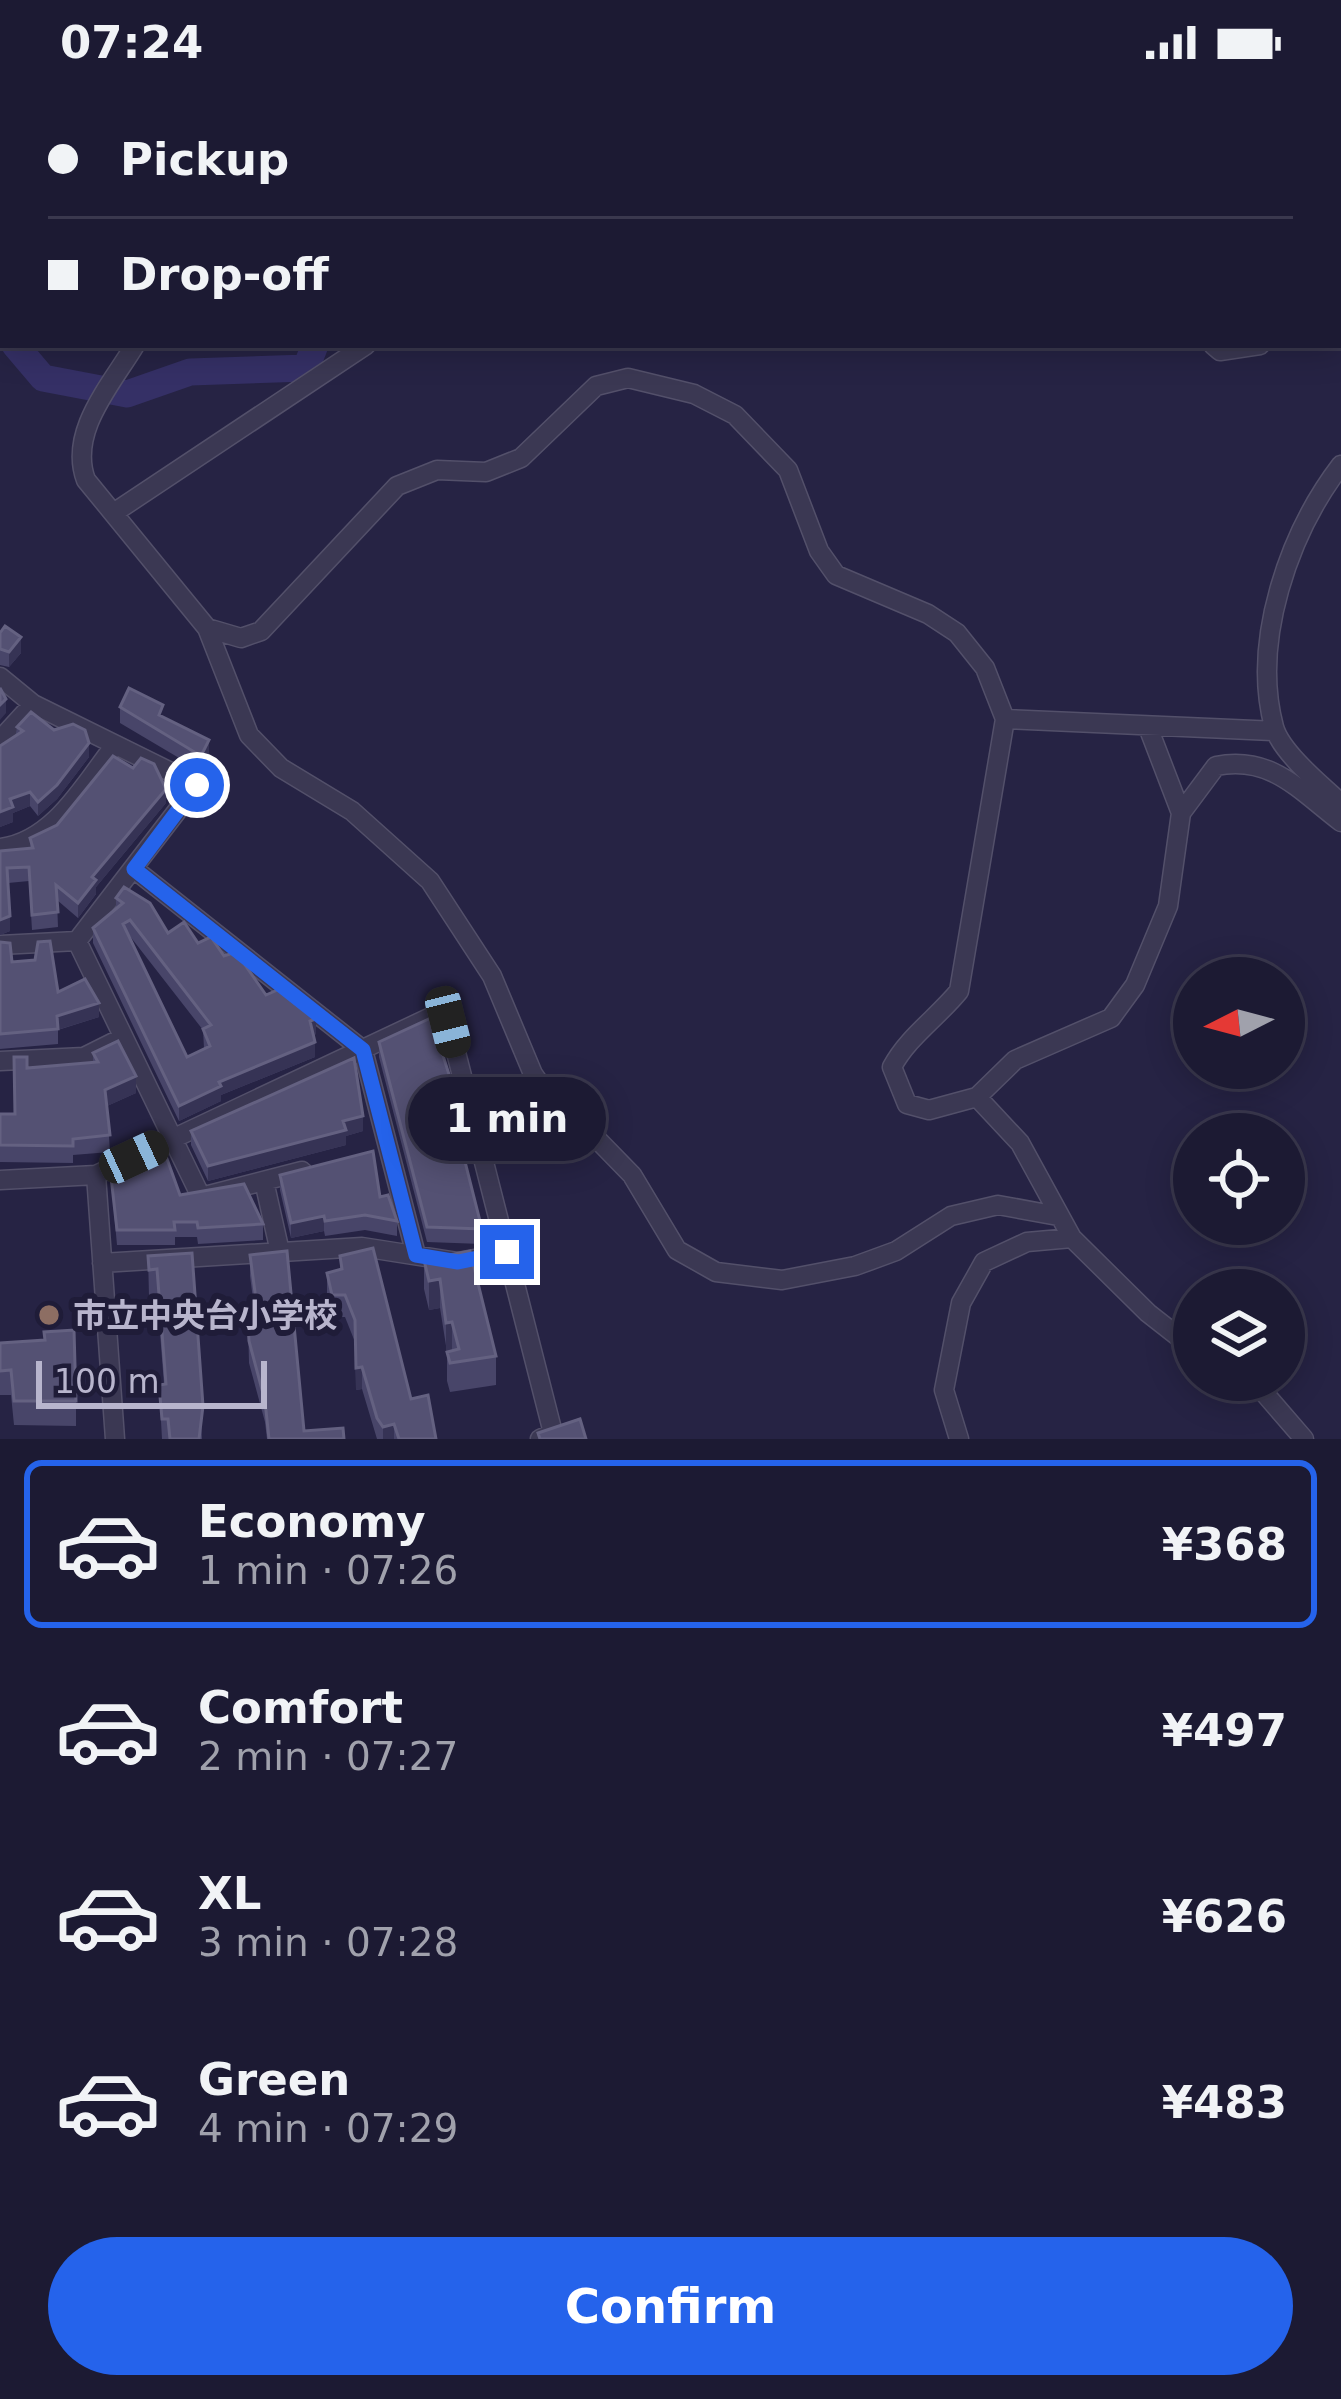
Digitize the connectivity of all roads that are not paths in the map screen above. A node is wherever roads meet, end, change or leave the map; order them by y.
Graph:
1 (133, 348) edge
2 (361, 348) edge
3 (1341, 465) edge
4 (115, 512) junction
5 (208, 628) junction
6 (0, 677) edge
7 (33, 704) junction
8 (1004, 718) junction
9 (1148, 727) junction
10 (1275, 731) junction
11 (0, 740) edge
12 (115, 745) junction
13 (1341, 803) edge
14 (1181, 813) junction
15 (1341, 822) edge
16 (0, 848) edge
17 (134, 869) junction
18 (76, 941) junction
19 (0, 945) edge
20 (122, 1038) junction
21 (363, 1050) junction
22 (0, 1061) edge
23 (977, 1097) junction
24 (172, 1140) junction
25 (388, 1148) junction
26 (368, 1154) edge
27 (326, 1165) edge
28 (96, 1175) junction
29 (0, 1180) edge
30 (264, 1181) junction
31 (1058, 1216) junction
32 (1072, 1238) junction
33 (280, 1252) junction
34 (507, 1252) junction
35 (416, 1255) junction
36 (102, 1263) junction
37 (1173, 1333) edge
38 (1271, 1401) edge
39 (115, 1439) edge
40 (540, 1439) edge
41 (958, 1439) edge
42 (1304, 1439) edge

1 - 4 street
2 - 4 street
3 - 10 street
4 - 5 street
5 - 8 street
5 - 31 street
6 - 7 street
7 - 11 street
7 - 12 street
8 - 9 street
8 - 23 street
9 - 10 street
9 - 14 street
10 - 13 street
12 - 16 street
12 - 17 street
14 - 15 street
14 - 23 street
17 - 18 street
17 - 21 street
18 - 19 street
18 - 20 street
20 - 22 street
20 - 24 street
21 - 24 street
21 - 25 street
21 - 34 street
23 - 31 street
24 - 28 street
24 - 30 street
25 - 26 street
25 - 35 street
27 - 30 street
28 - 29 street
28 - 36 street
30 - 33 street
31 - 32 street
32 - 37 street
32 - 41 street
33 - 35 street
33 - 36 street
34 - 35 street
34 - 40 street
36 - 39 street
38 - 42 street

